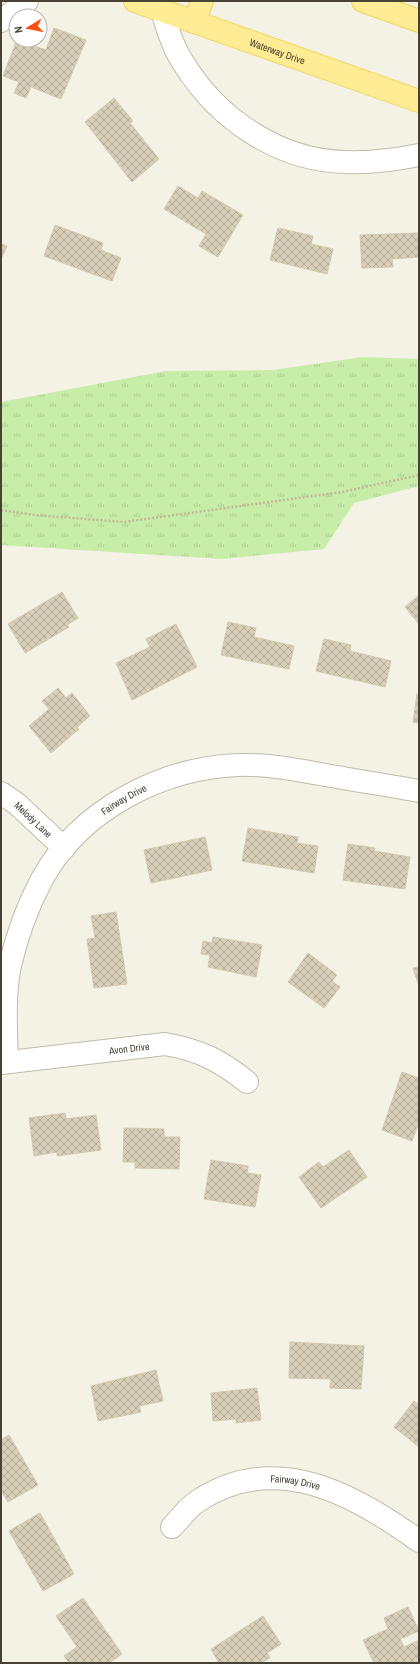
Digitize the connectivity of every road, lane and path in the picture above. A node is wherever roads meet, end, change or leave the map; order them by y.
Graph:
1 (27, 1) edge
2 (135, 1) edge
3 (202, 1) edge
4 (363, 1) edge
5 (162, 10) junction
6 (1, 21) edge
7 (419, 21) edge
8 (194, 22) junction
9 (419, 101) edge
10 (419, 155) edge
11 (419, 475) edge
12 (1, 510) edge
13 (419, 791) edge
14 (1, 793) edge
15 (64, 848) junction
16 (4, 1062) edge
17 (247, 1082) dead end
18 (172, 1527) dead end
19 (419, 1541) edge

1 - 6 street
2 - 5 main road, Waterway Drive
3 - 8 main road
4 - 7 main road
5 - 8 main road, Waterway Drive
5 - 10 street
8 - 9 main road, Waterway Drive
11 - 12 path
13 - 15 street, Fairway Drive
14 - 15 street, Melody Lane
15 - 16 street, Fairway Drive
16 - 17 street, Avon Drive
18 - 19 street, Fairway Drive

